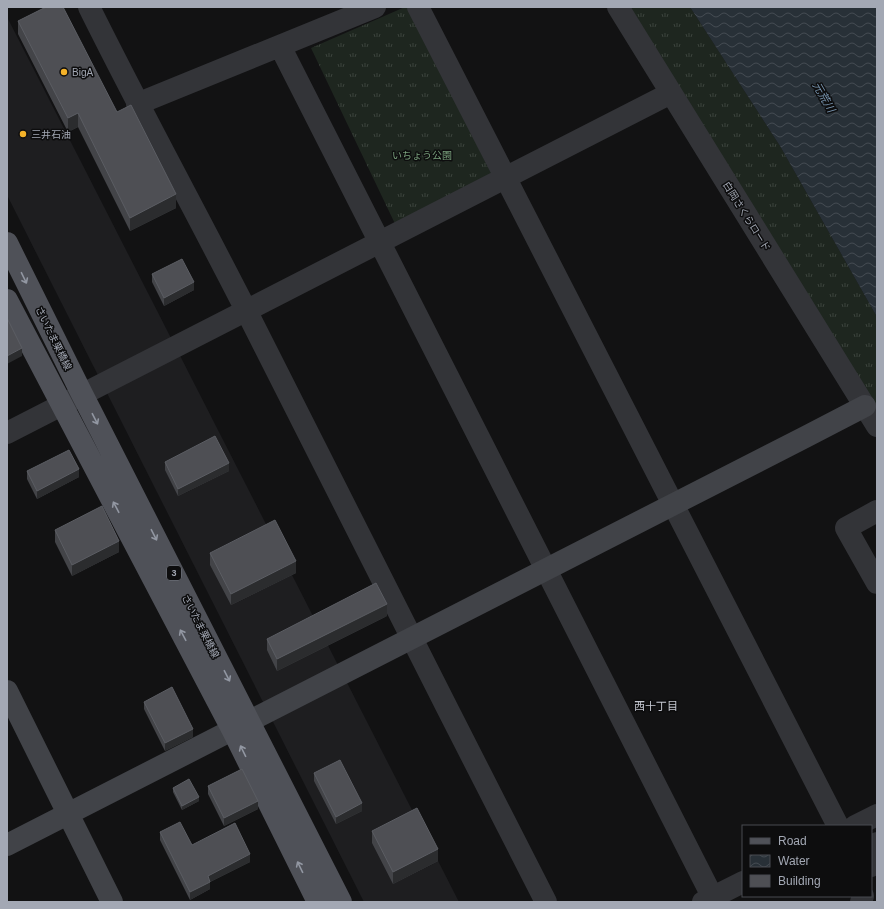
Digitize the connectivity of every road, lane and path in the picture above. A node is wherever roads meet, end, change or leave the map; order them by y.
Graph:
1 (89, 7) edge
2 (375, 7) edge
3 (418, 7) edge
4 (618, 7) edge
5 (280, 46) junction
6 (671, 93) junction
7 (137, 104) junction
8 (506, 178) junction
9 (380, 242) junction
10 (7, 243) edge
11 (7, 300) edge
12 (246, 310) junction
13 (82, 394) junction
14 (63, 405) junction
15 (865, 406) junction
16 (877, 426) edge
17 (7, 433) edge
18 (674, 505) junction
19 (877, 511) edge
20 (546, 570) junction
21 (877, 583) edge
22 (411, 638) junction
23 (7, 692) edge
24 (242, 727) junction
25 (68, 814) junction
26 (877, 815) edge
27 (837, 825) edge
28 (857, 825) edge
29 (877, 843) edge
30 (7, 845) edge
31 (872, 862) edge
32 (742, 883) edge
33 (710, 900) edge
34 (112, 902) edge
35 (318, 902) edge
36 (342, 902) edge
37 (546, 902) edge

1 - 7 street
2 - 5 street
3 - 8 street
4 - 6 street, 白岡さくらロード
5 - 7 street
5 - 9 street
6 - 8 street
6 - 15 street, 白岡さくらロード
7 - 12 street
8 - 9 street
8 - 18 street
9 - 12 street
9 - 20 street
10 -> 13 main road, さいたま栗橋線 / 3
11 - 14 main road, さいたま栗橋線 / 3
12 - 13 street
12 - 22 street
13 - 14 street
13 -> 24 main road, さいたま栗橋線 / 3
14 - 17 street
24 -> 14 main road, さいたま栗橋線 / 3
15 - 16 street, 白岡さくらロード
15 - 18 street
18 - 20 street
18 - 27 street
19 - 21 street
20 - 22 street
20 - 33 street
22 - 24 street
22 - 37 street
23 - 25 street
24 - 25 street
35 -> 24 main road, さいたま栗橋線 / 3
24 - 36 main road, さいたま栗橋線 / 3
25 - 30 street
25 - 34 street
26 - 28 street
29 - 31 street
32 - 33 street

